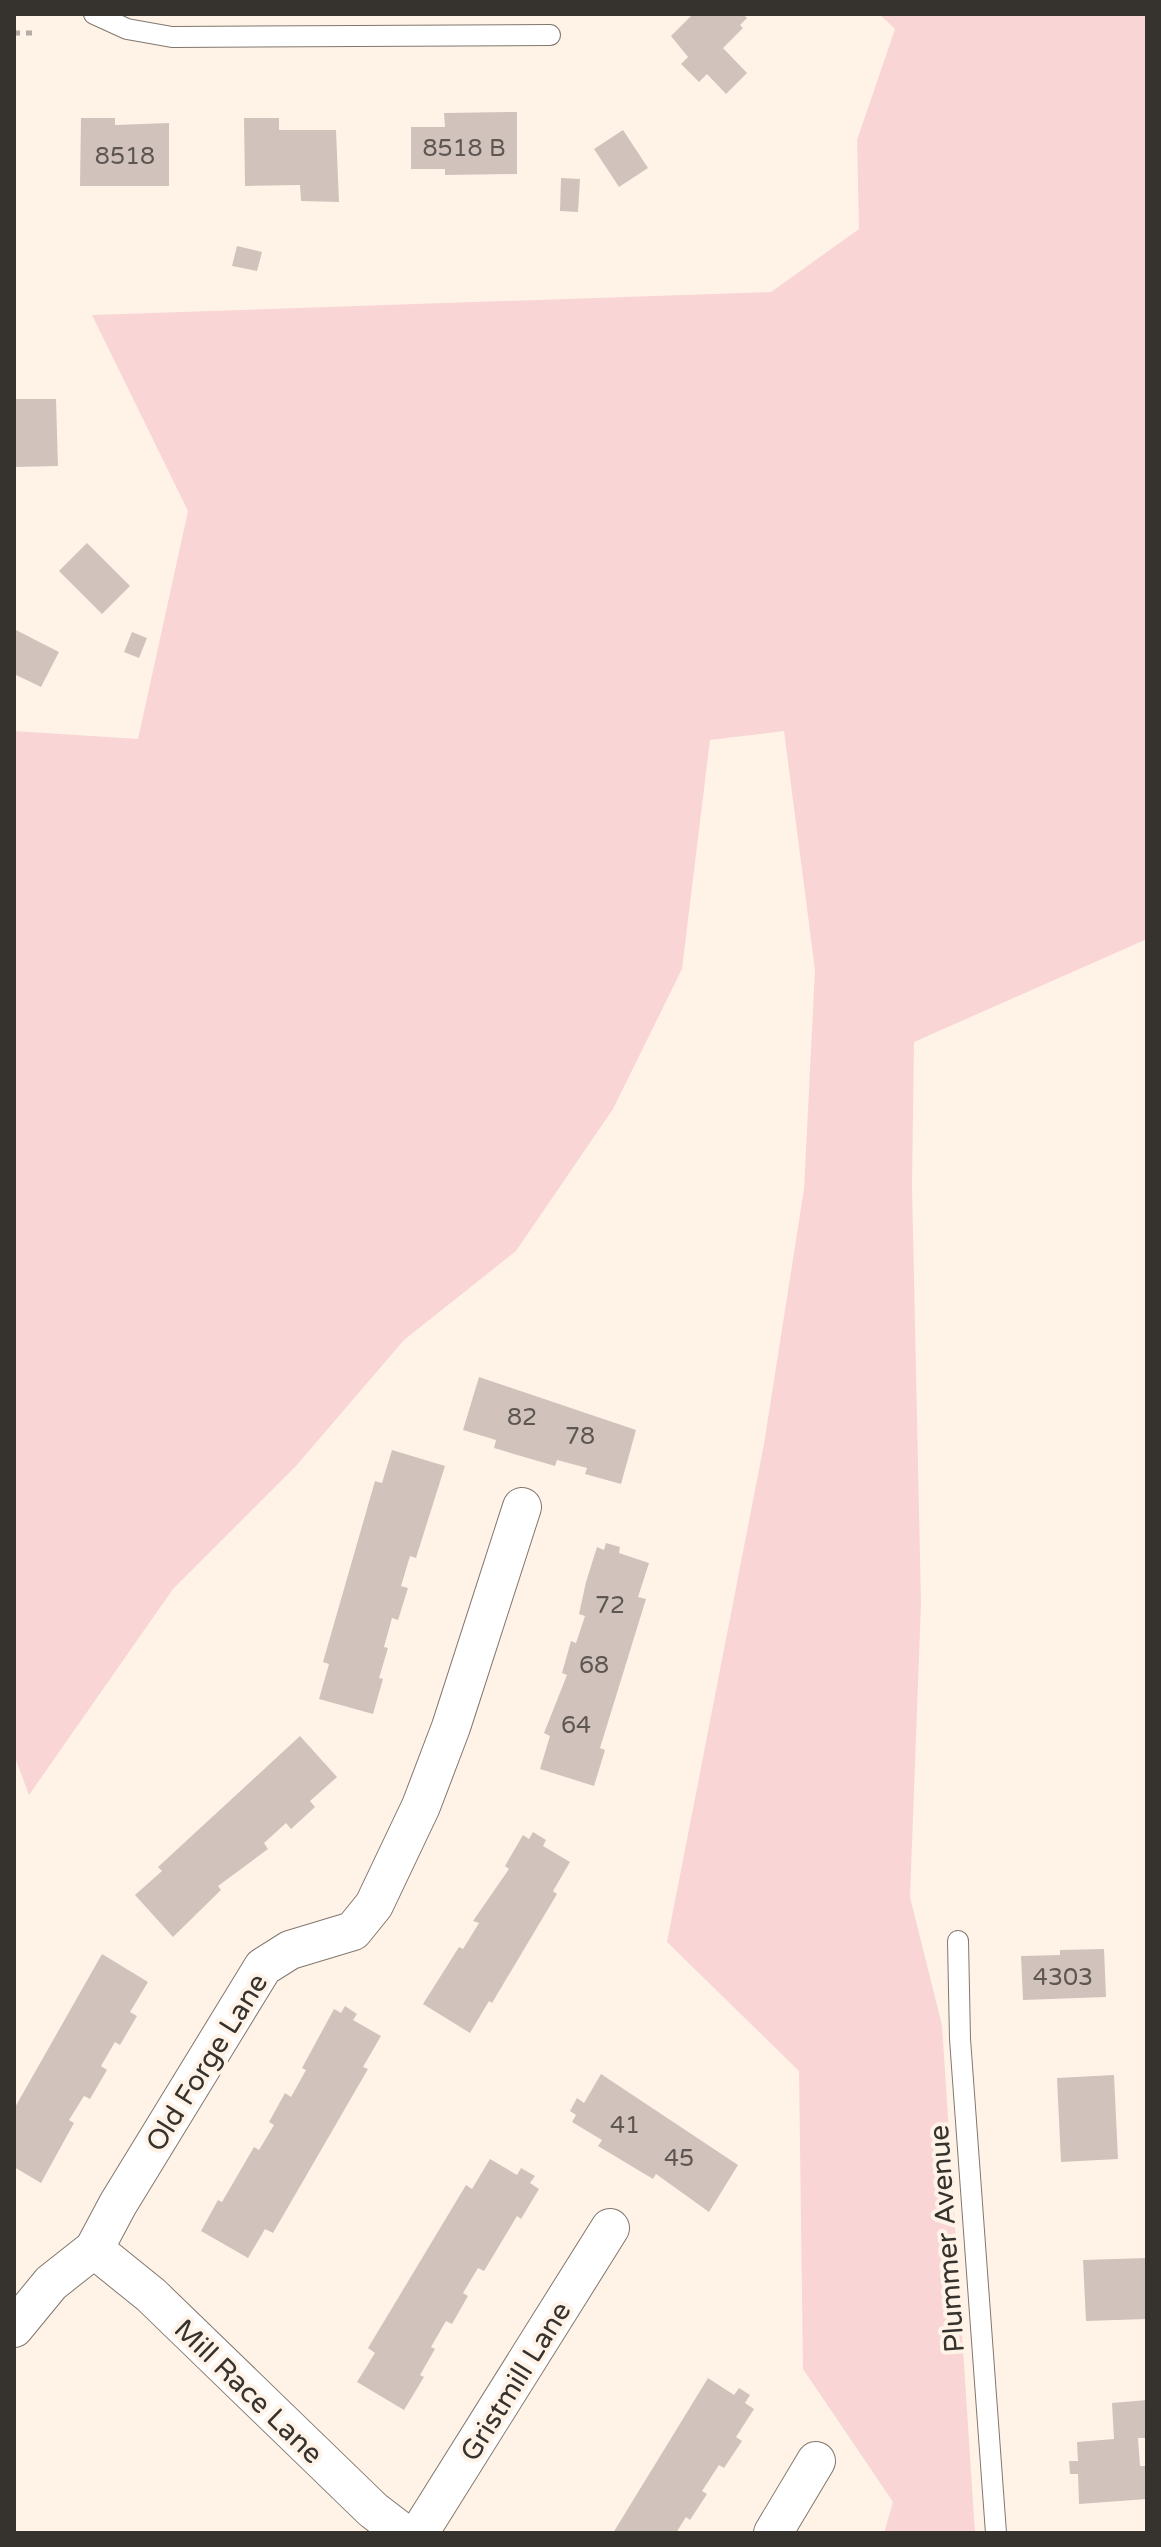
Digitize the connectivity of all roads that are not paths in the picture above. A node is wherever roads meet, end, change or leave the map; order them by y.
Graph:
1 (94, 14) edge
2 (550, 35) dead end
3 (522, 1507) dead end
4 (958, 1941) dead end
5 (610, 2228) dead end
6 (94, 2249) junction
7 (14, 2328) edge
8 (816, 2461) dead end
9 (403, 2533) edge
10 (419, 2533) edge
11 (773, 2533) edge
12 (996, 2533) edge

1 - 2 lane
3 - 6 street, Old Forge Lane
4 - 12 lane, Plummer Avenue
5 - 10 street, Gristmill Lane
6 - 7 street, Old Forge Lane
6 - 9 street, Mill Race Lane
8 - 11 street

